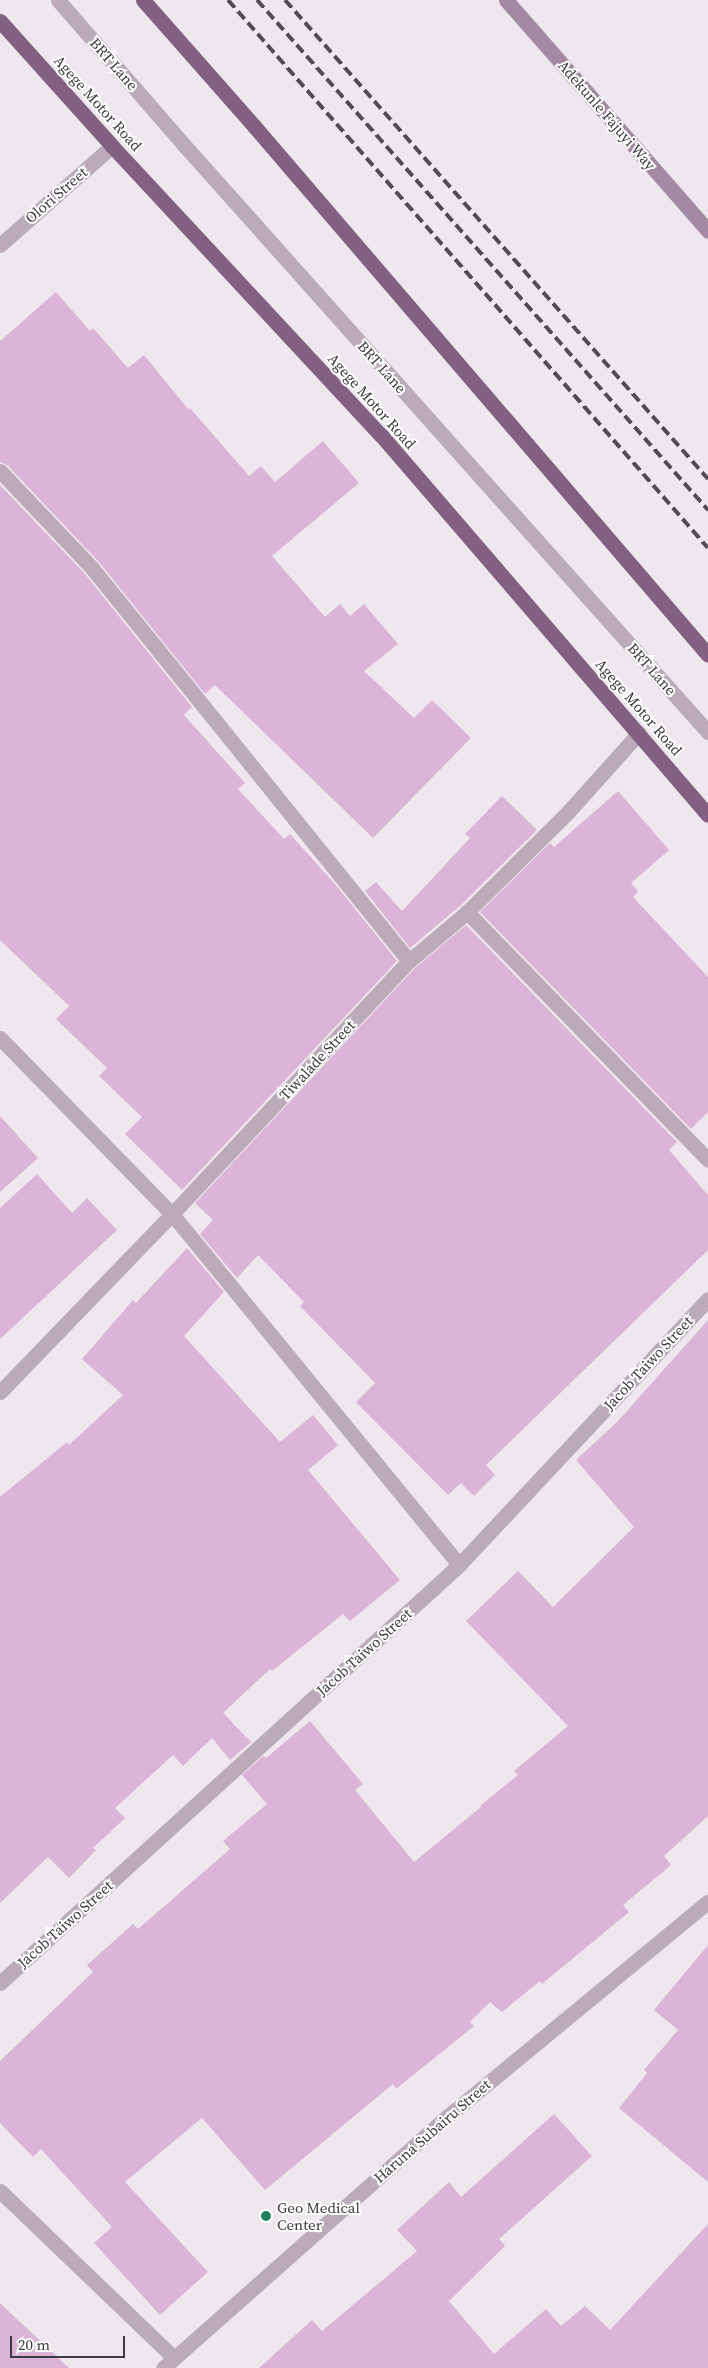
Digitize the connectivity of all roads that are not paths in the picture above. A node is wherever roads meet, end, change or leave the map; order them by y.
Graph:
1 (58, 0) edge
2 (143, 0) edge
3 (506, 0) edge
4 (0, 21) edge
5 (112, 146) junction
6 (708, 231) edge
7 (0, 245) edge
8 (0, 471) edge
9 (708, 655) edge
10 (708, 732) edge
11 (638, 733) junction
12 (708, 815) edge
13 (467, 912) junction
14 (410, 960) junction
15 (0, 1038) edge
16 (708, 1160) edge
17 (172, 1214) junction
18 (708, 1299) edge
19 (0, 1392) edge
20 (459, 1565) junction
21 (708, 1902) edge
22 (0, 1983) edge
23 (0, 2191) edge
24 (168, 2363) edge

1 - 10 street, BRT Lane
2 - 9 highway
3 - 6 street, Adekunle Fajuyi Way
4 - 5 highway, Agege Motor Road
5 - 7 street, Olori Street
5 - 11 highway, Agege Motor Road
8 - 14 street
11 - 12 highway, Agege Motor Road
11 - 13 street, Tiwalade Street
13 - 14 street, Tiwalade Street
13 - 16 street
14 - 17 street, Tiwalade Street
15 - 17 street
17 - 19 street, Tiwalade Street
17 - 20 street
18 - 20 street, Jacob Taiwo Street
20 - 22 street, Jacob Taiwo Street
21 - 24 street, Haruna Subairu Street
23 - 24 street

